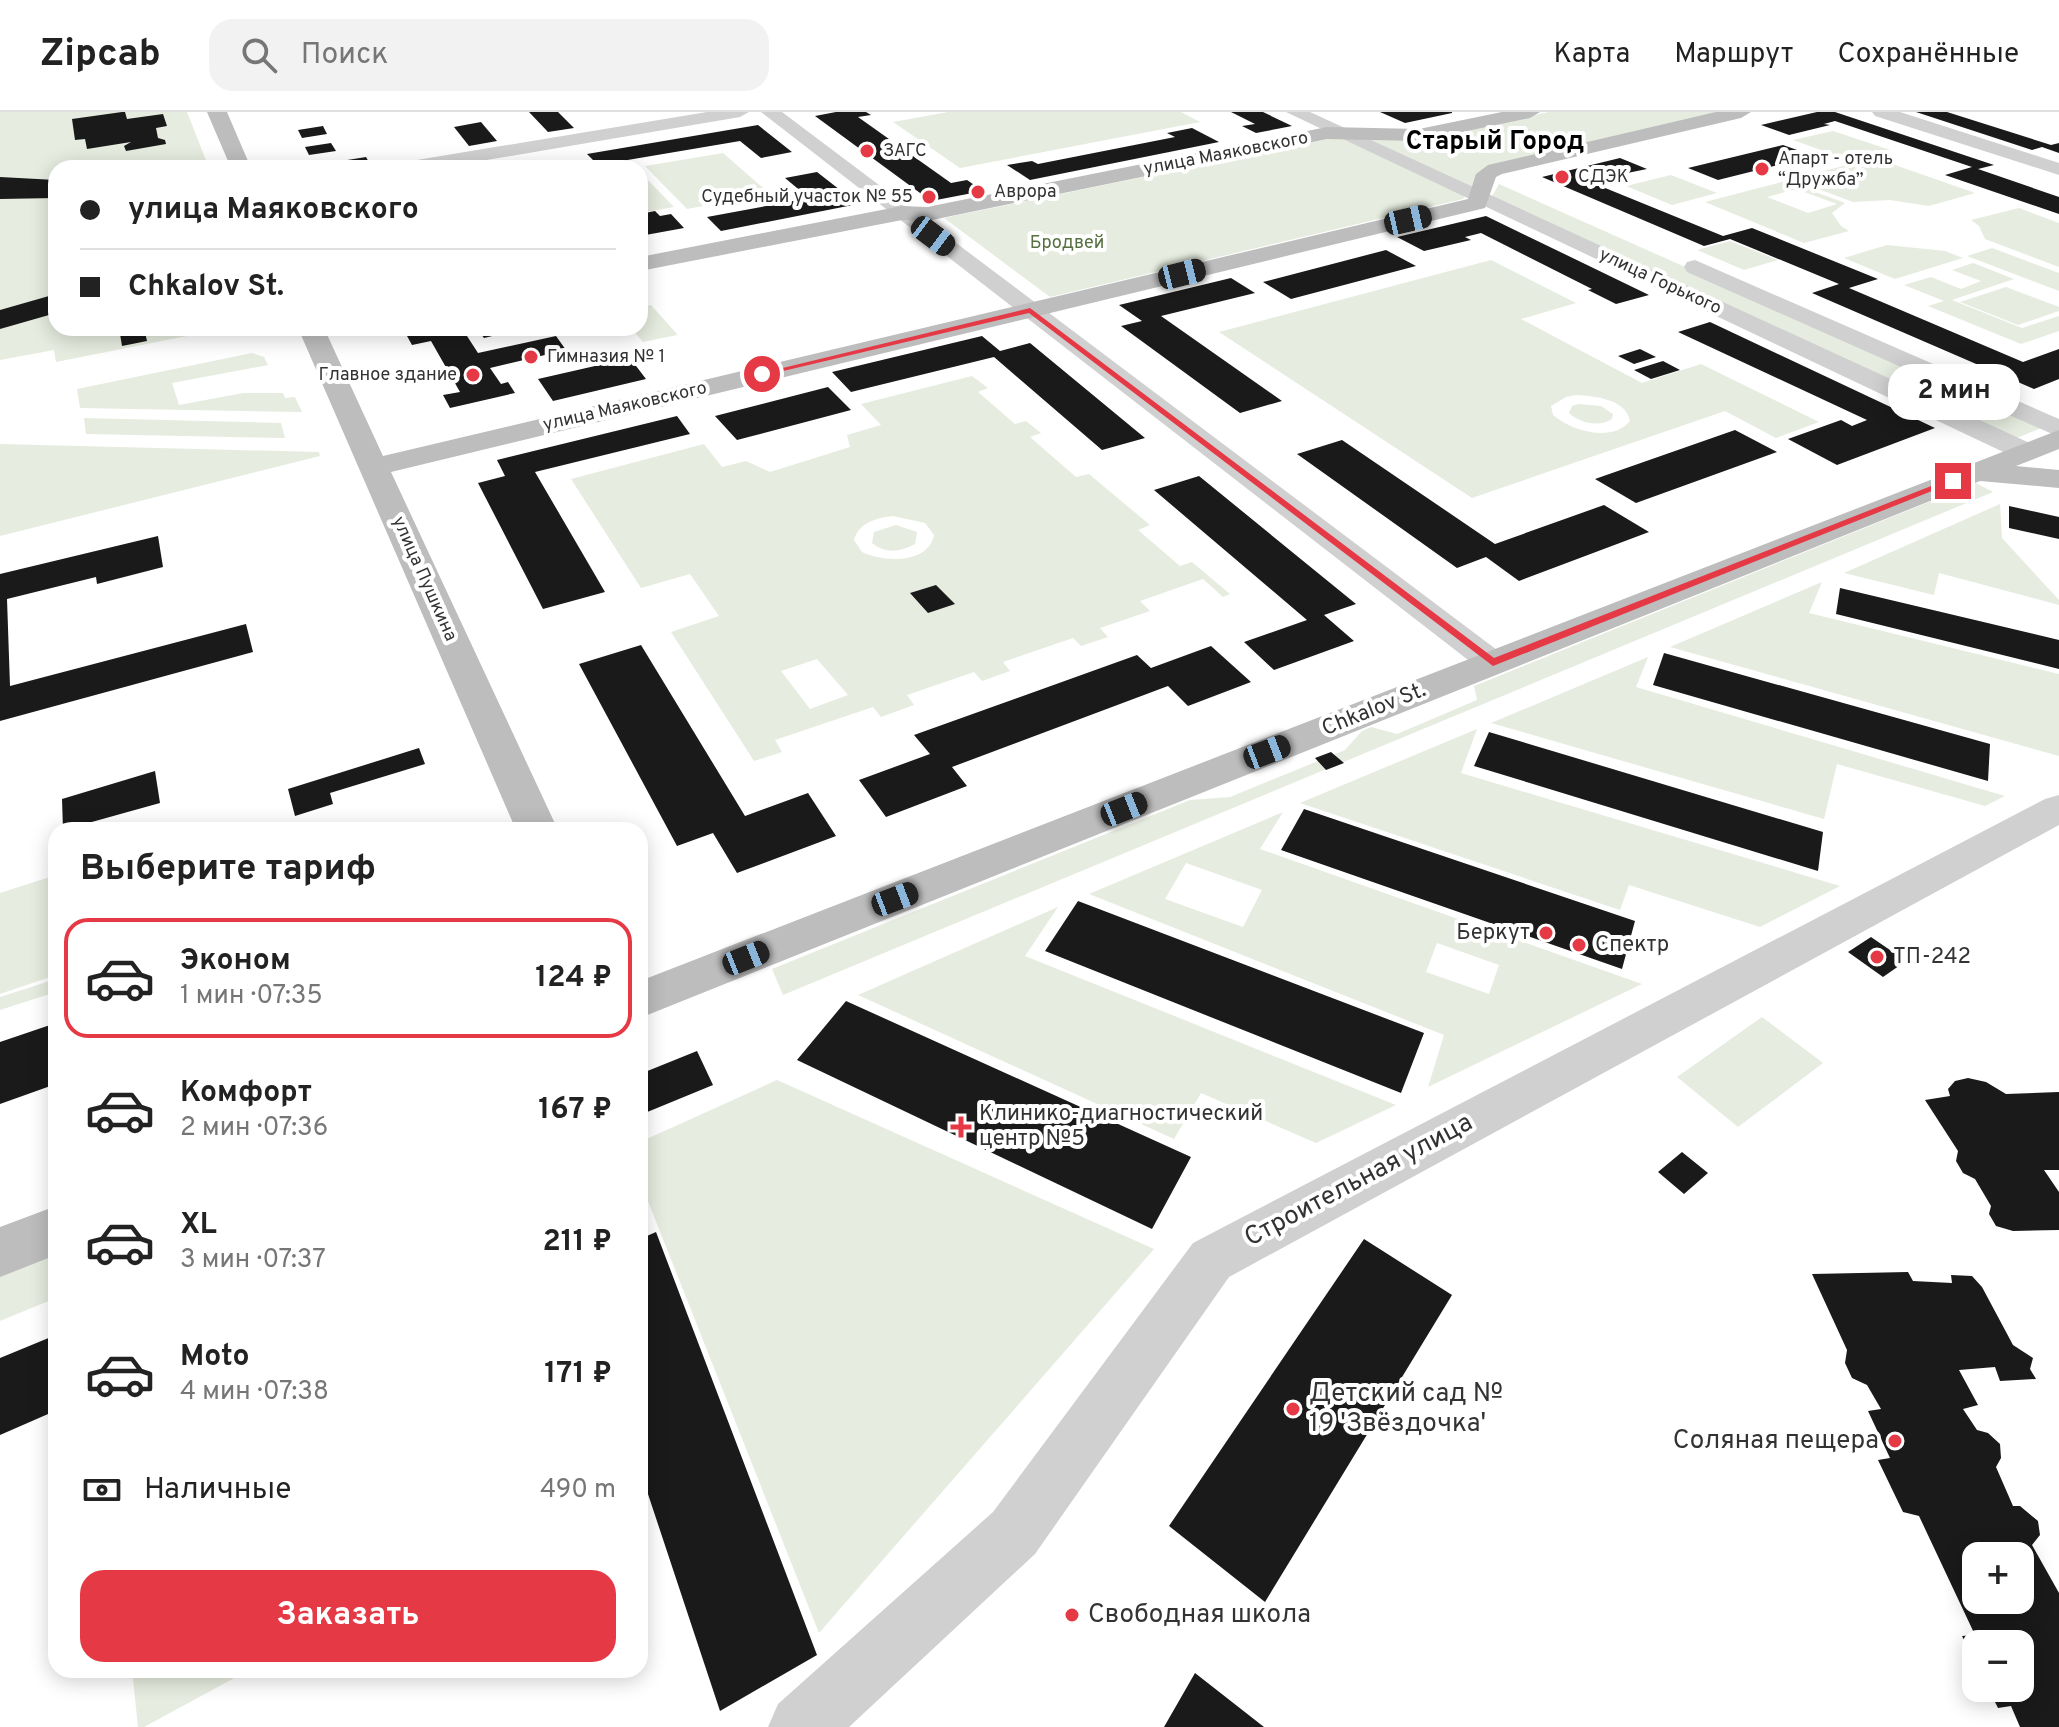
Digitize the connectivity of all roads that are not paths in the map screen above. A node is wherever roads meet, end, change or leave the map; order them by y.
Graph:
1 (217, 112) edge
2 (740, 112) edge
3 (770, 112) edge
4 (1295, 112) edge
5 (1530, 112) edge
6 (1741, 112) edge
7 (1881, 112) edge
8 (1348, 125) junction
9 (1399, 135) junction
10 (1439, 153) dead end
11 (238, 160) edge
12 (453, 160) edge
13 (2059, 169) edge
14 (1479, 180) junction
15 (1512, 185) dead end
16 (902, 213) junction
17 (1679, 260) dead end
18 (648, 262) edge
19 (1030, 310) junction
20 (317, 336) edge
21 (2059, 429) edge
22 (2059, 439) edge
23 (2026, 452) junction
24 (2059, 466) edge
25 (374, 467) junction
26 (1974, 473) junction
27 (2059, 479) edge
28 (1493, 663) junction
29 (2059, 808) edge
30 (533, 822) edge
31 (648, 997) edge
32 (48, 1233) edge
33 (0, 1252) edge
34 (801, 1727) edge

1 - 11 street
2 - 12 street
3 - 16 street
4 - 8 street, улица Горького
5 - 9 street, улица Маяковского
6 - 14 street, улица Маяковского
7 - 13 street
8 - 9 street, улица Маяковского
8 - 14 street, улица Горького
8 - 16 street, улица Маяковского
9 - 10 street
14 - 15 street, улица Горького
14 - 19 street, улица Маяковского
14 - 23 street, улица Горького
16 - 18 street, улица Маяковского
16 - 19 street
17 - 21 street, улица Горького
19 - 25 street, улица Маяковского
19 - 28 street
20 - 25 street, улица Пушкина
22 - 23 street, Chkalov St.
23 - 24 street
23 - 26 street, Chkalov St.
25 - 30 street, улица Пушкина
26 - 27 street
26 - 28 street, Chkalov St.
28 - 31 street, Chkalov St.
29 - 34 street, Строительная улица
32 - 33 street

